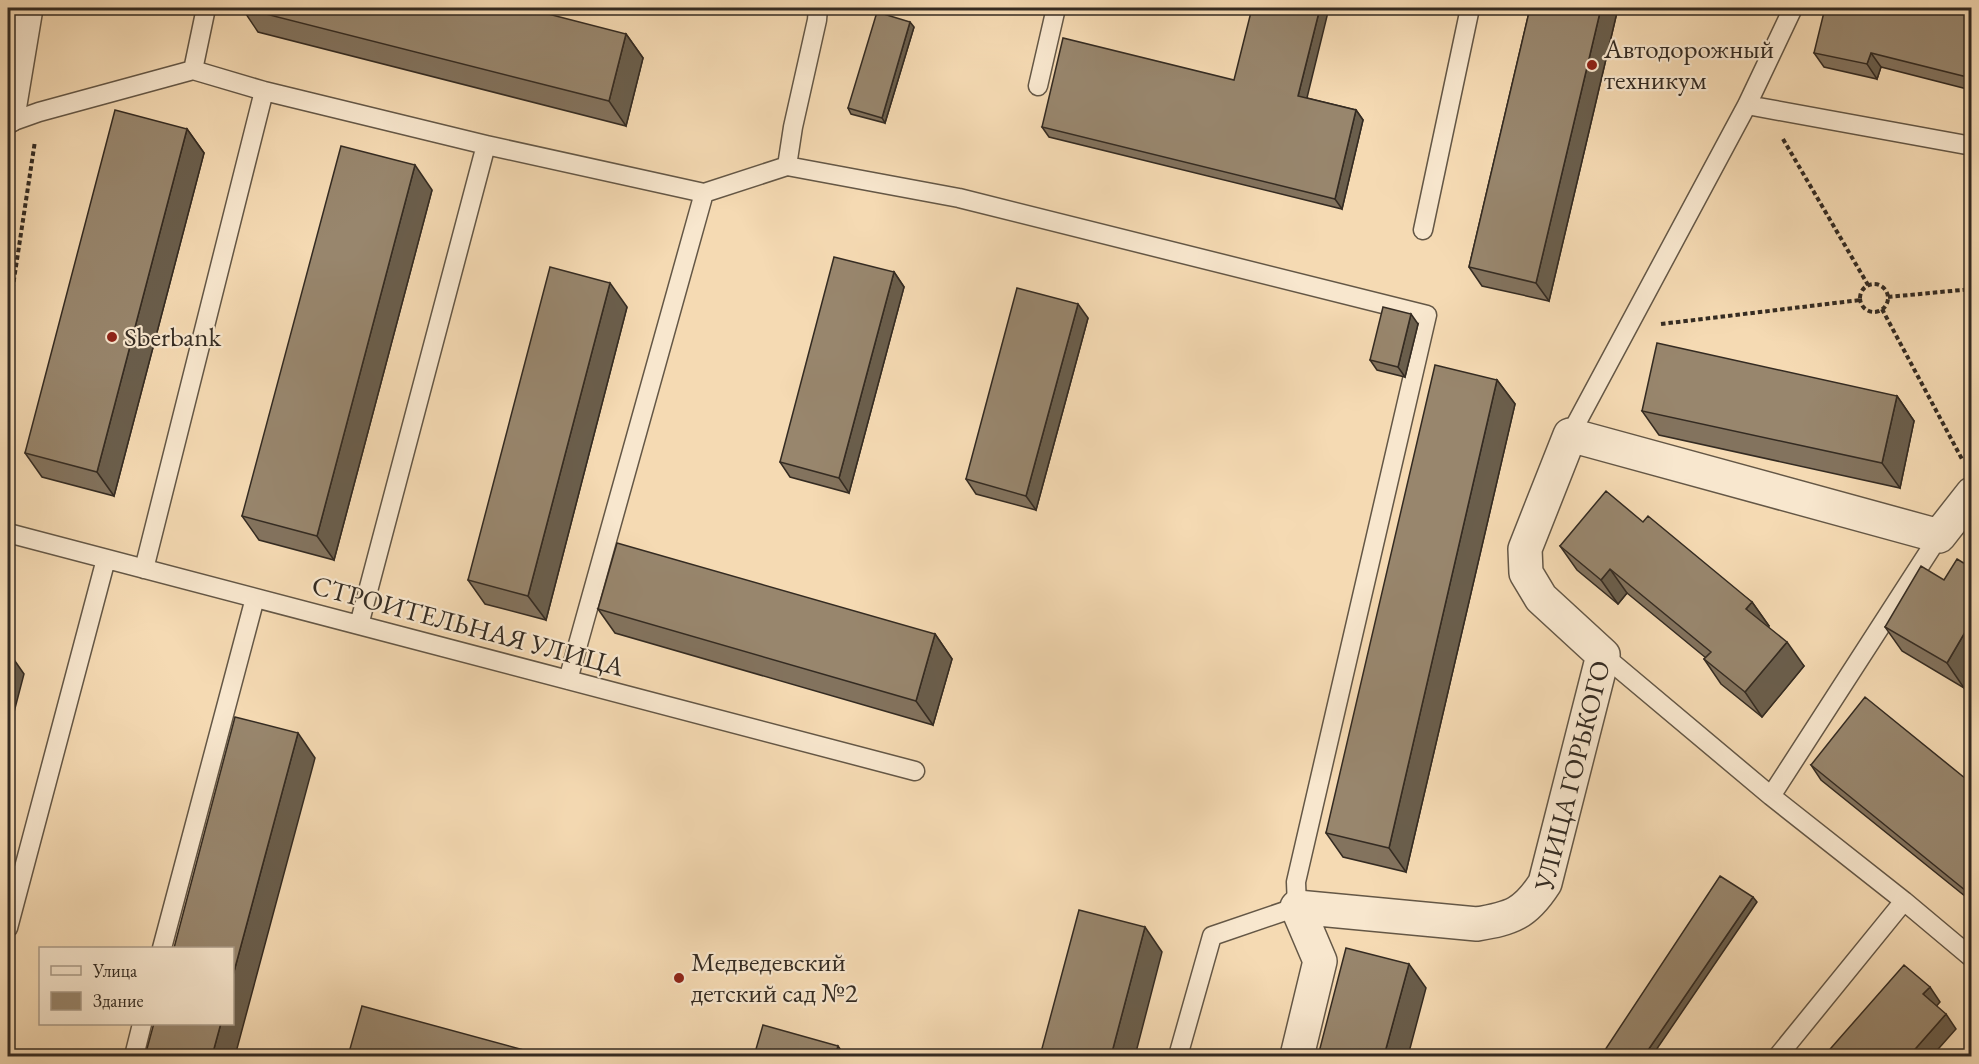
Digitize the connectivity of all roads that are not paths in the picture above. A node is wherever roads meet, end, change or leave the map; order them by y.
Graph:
1 (26, 8) edge
2 (206, 8) edge
3 (818, 8) edge
4 (1056, 8) edge
5 (1470, 8) edge
6 (1793, 8) edge
7 (193, 70) junction
8 (1038, 86) dead end
9 (264, 91) junction
10 (1756, 106) junction
11 (8, 116) edge
12 (8, 123) edge
13 (486, 145) junction
14 (1971, 146) edge
15 (787, 166) junction
16 (704, 193) junction
17 (1423, 230) dead end
18 (1570, 435) junction
19 (1969, 481) edge
20 (8, 533) edge
21 (1939, 536) junction
22 (106, 559) junction
23 (144, 569) junction
24 (255, 598) junction
25 (359, 625) junction
26 (1603, 656) junction
27 (568, 680) junction
28 (915, 771) dead end
29 (1771, 796) junction
30 (1904, 901) junction
31 (1297, 907) junction
32 (8, 928) edge
33 (162, 947) edge
34 (1971, 958) edge
35 (142, 1025) edge
36 (134, 1056) edge
37 (1178, 1056) edge
38 (1297, 1056) edge
39 (1778, 1056) edge

1 - 11 street
2 - 7 lane
3 - 15 lane
4 - 8 lane
5 - 17 lane
6 - 10 lane
7 - 9 lane
7 - 12 lane
9 - 13 lane
9 - 23 lane
10 - 14 lane
10 - 18 lane
13 - 16 lane
13 - 25 lane
15 - 16 lane
15 - 31 lane
16 - 27 lane
18 - 21 street
18 - 26 street, УЛИЦА ГОРЬКОГО
19 - 21 street
20 - 22 lane, СТРОИТЕЛЬНАЯ УЛИЦА
21 - 29 lane
22 - 23 lane, СТРОИТЕЛЬНАЯ УЛИЦА
22 - 32 lane
23 - 24 lane, СТРОИТЕЛЬНАЯ УЛИЦА
24 - 25 lane, СТРОИТЕЛЬНАЯ УЛИЦА
24 - 33 lane
25 - 27 lane, СТРОИТЕЛЬНАЯ УЛИЦА
26 - 29 lane
26 - 31 street, УЛИЦА ГОРЬКОГО
27 - 28 lane, СТРОИТЕЛЬНАЯ УЛИЦА
29 - 30 lane
30 - 34 lane
30 - 39 lane
31 - 37 lane
31 - 38 street
35 - 36 lane

